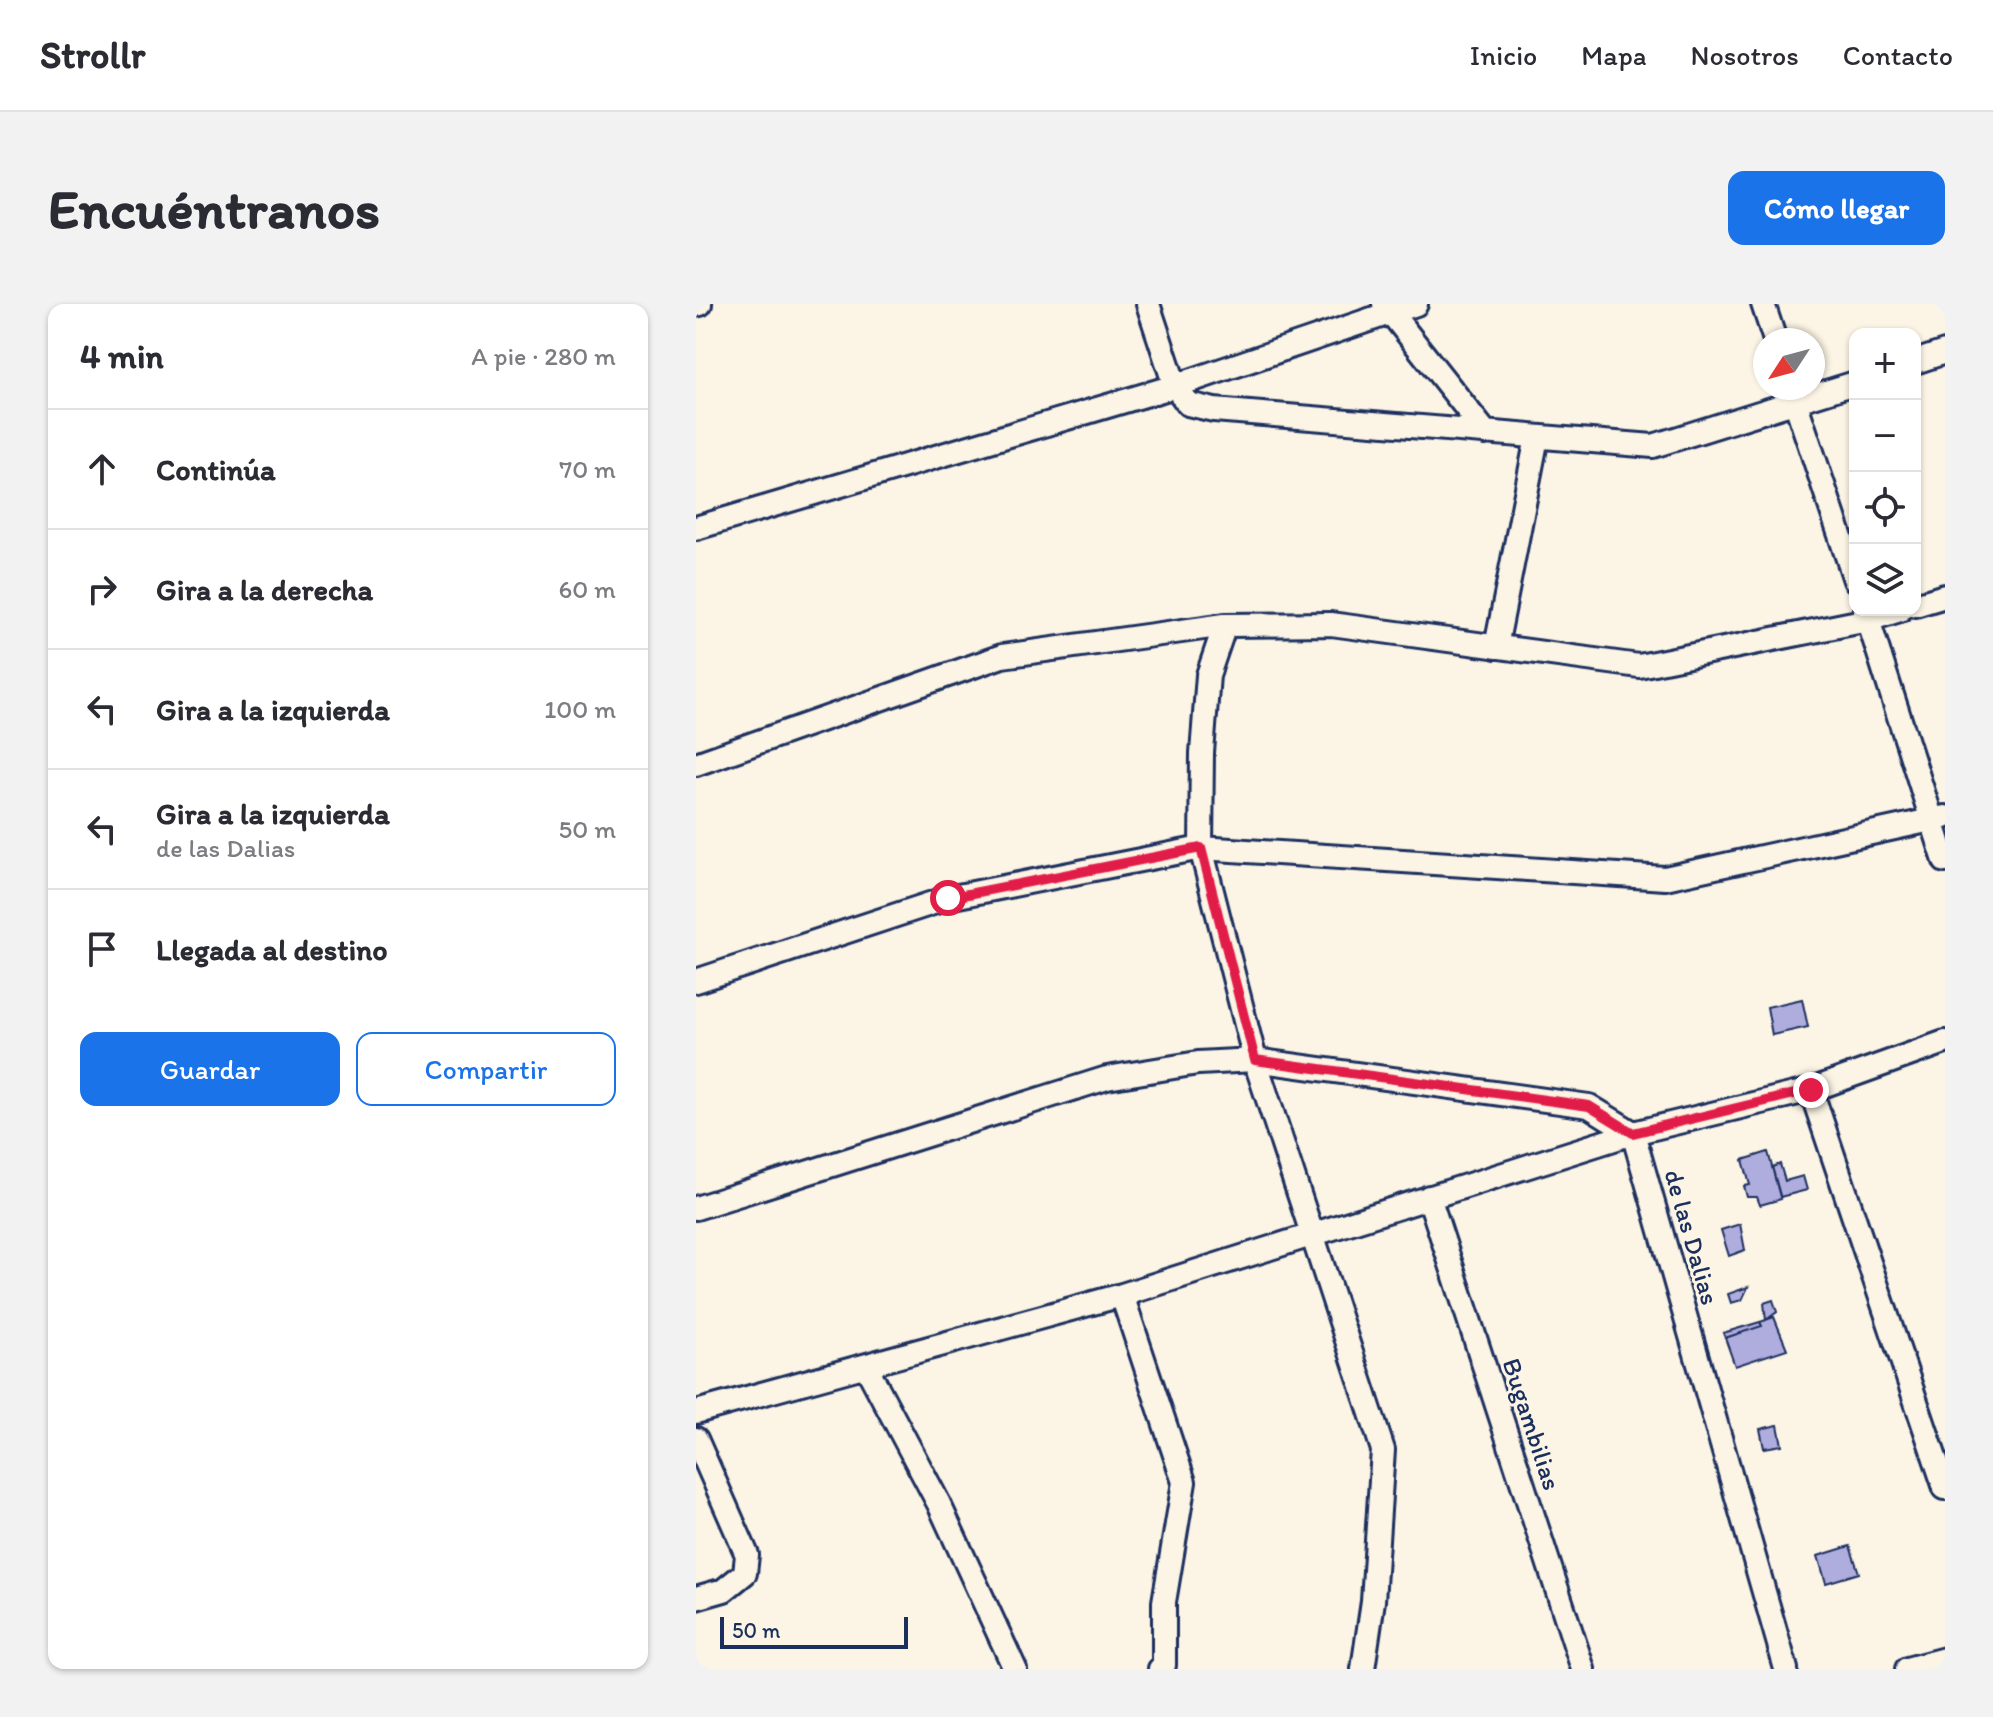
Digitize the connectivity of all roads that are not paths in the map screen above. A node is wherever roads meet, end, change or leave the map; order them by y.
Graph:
1 (1148, 304) edge
2 (1416, 304) edge
3 (1763, 304) edge
4 (1388, 308) edge
5 (1771, 328) edge
6 (1945, 352) edge
7 (1921, 360) edge
8 (1849, 384) edge
9 (1175, 386) junction
10 (1825, 389) edge
11 (1779, 400) edge
12 (1795, 400) edge
13 (1486, 433) junction
14 (1537, 437) junction
15 (696, 528) edge
16 (1849, 562) edge
17 (1945, 596) edge
18 (1921, 603) edge
19 (1863, 616) edge
20 (1867, 616) edge
21 (1225, 625) junction
22 (1496, 647) junction
23 (696, 764) edge
24 (1939, 819) edge
25 (1201, 848) junction
26 (1945, 861) edge
27 (696, 981) edge
28 (1945, 1042) edge
29 (1255, 1060) junction
30 (1811, 1090) junction
31 (1633, 1133) junction
32 (1429, 1197) junction
33 (696, 1208) edge
34 (1309, 1234) junction
35 (1122, 1295) junction
36 (867, 1368) junction
37 (696, 1412) edge
38 (696, 1439) edge
39 (1945, 1488) edge
40 (696, 1598) edge
41 (1945, 1659) edge
42 (1015, 1669) edge
43 (1160, 1669) edge
44 (1363, 1669) edge
45 (1583, 1669) edge
46 (1786, 1669) edge
47 (1907, 1669) edge

1 - 9 street
2 - 4 street
3 - 5 street
4 - 9 street
4 - 13 street
6 - 7 street
8 - 10 street
9 - 13 street
9 - 15 street
11 - 14 street
12 - 16 street
13 - 14 street
14 - 22 street
17 - 18 street
19 - 22 street
20 - 24 street
21 - 22 street
21 - 23 street
21 - 25 street
24 - 25 street
24 - 26 street
25 - 27 street
25 - 29 street
28 - 30 street
29 - 31 street
29 - 33 street
29 - 34 street
30 - 31 street
30 - 39 street
31 - 32 street
31 - 46 street, de las Dalias
32 - 34 street
32 - 45 street, Bugambilias
34 - 35 street
34 - 44 street
35 - 36 street
35 - 43 street
36 - 37 street
36 - 42 street
38 - 40 street
41 - 47 street

